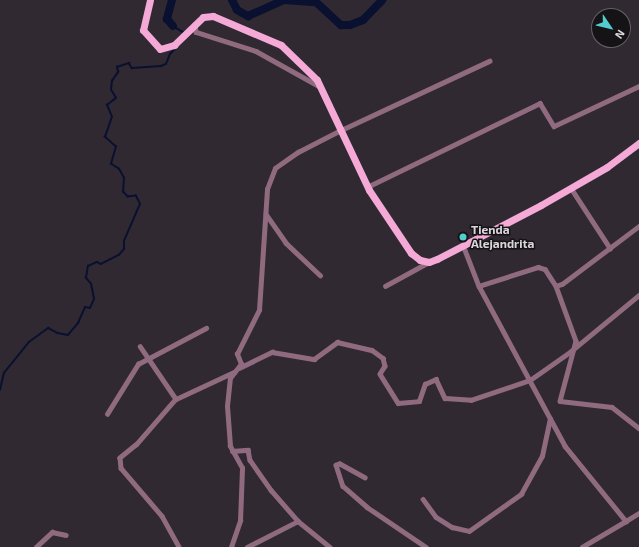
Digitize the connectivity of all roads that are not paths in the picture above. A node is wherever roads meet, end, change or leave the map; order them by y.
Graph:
1 (150, 0) edge
2 (192, 26) junction
3 (489, 61) dead end
4 (319, 86) junction
5 (639, 86) edge
6 (339, 131) junction
7 (639, 143) edge
8 (367, 187) junction
9 (571, 188) junction
10 (266, 214) junction
11 (639, 226) edge
12 (463, 245) junction
13 (610, 248) junction
14 (429, 262) junction
15 (320, 275) dead end
16 (385, 286) dead end
17 (479, 286) junction
18 (556, 286) junction
19 (639, 295) edge
20 (206, 328) dead end
21 (140, 346) dead end
22 (575, 347) junction
23 (149, 357) junction
24 (236, 370) junction
25 (530, 380) junction
26 (176, 399) junction
27 (107, 414) dead end
28 (550, 419) junction
29 (639, 428) edge
30 (232, 451) junction
31 (365, 478) dead end
32 (423, 499) dead end
33 (639, 513) edge
34 (298, 521) junction
35 (626, 521) junction
36 (66, 535) dead end
37 (36, 547) edge
38 (179, 547) edge
39 (231, 547) edge
40 (247, 547) edge
41 (330, 547) edge
42 (426, 547) edge
43 (582, 547) edge

1 - 2 main road
2 - 4 street
2 - 4 main road
3 - 6 street
4 - 6 main road
5 - 8 street
6 - 8 main road
6 - 10 street
7 - 9 main road
8 - 14 main road
9 - 12 main road
9 - 13 street
10 - 15 street
10 - 24 street
11 - 13 street
12 - 14 main road
12 - 17 street
13 - 18 street
14 - 16 street
17 - 18 street
17 - 25 street
18 - 22 street
19 - 22 street
20 - 23 street
21 - 23 street
22 - 25 street
22 - 29 street
23 - 26 street
23 - 27 street
24 - 25 street
24 - 26 street
24 - 30 street
25 - 28 street
26 - 38 street
28 - 32 street
28 - 35 street
30 - 34 street
30 - 39 street
31 - 42 street
33 - 35 street
34 - 40 street
34 - 41 street
35 - 43 street
36 - 37 street

